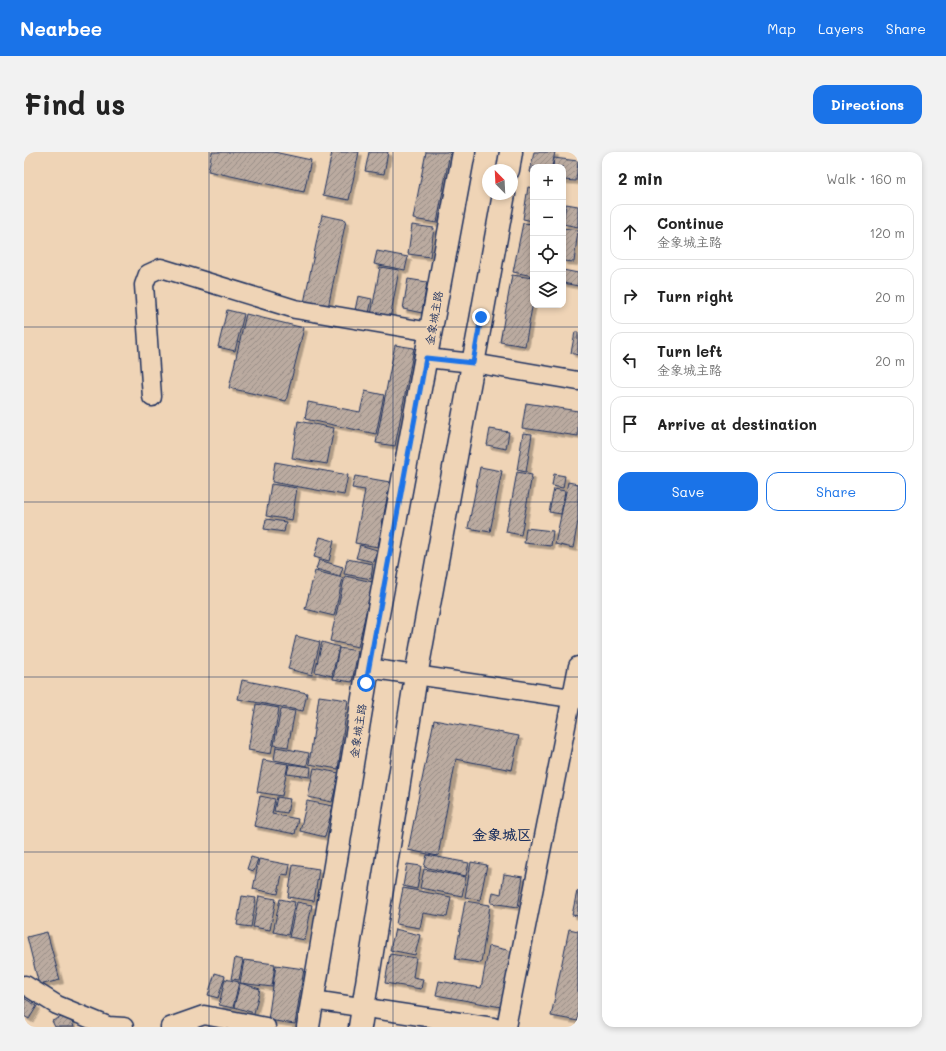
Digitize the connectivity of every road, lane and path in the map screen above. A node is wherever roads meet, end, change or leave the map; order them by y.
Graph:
1 (464, 152) edge
2 (511, 152) edge
3 (509, 164) edge
4 (503, 200) edge
5 (431, 332) junction
6 (426, 358) junction
7 (473, 363) junction
8 (578, 381) edge
9 (152, 397) dead end
10 (578, 666) edge
11 (368, 668) junction
12 (416, 676) junction
13 (575, 698) edge
14 (25, 985) edge
15 (313, 1000) junction
16 (362, 1017) edge
17 (124, 1027) edge
18 (170, 1027) edge
19 (266, 1027) edge
20 (308, 1027) edge
21 (493, 1027) edge
22 (506, 1027) edge

1 - 5 main road, 金象城主路
2 - 3 main road
4 - 7 main road
5 - 6 main road, 金象城主路
5 - 9 street
6 - 7 street
6 - 11 main road, 金象城主路
7 - 8 street
7 - 12 main road
10 - 13 street
11 - 12 street
11 - 15 main road, 金象城主路
12 - 13 street
12 - 16 main road
13 - 22 street
14 - 17 street
15 - 16 street
15 - 20 main road, 金象城主路
16 - 21 street
18 - 19 street

